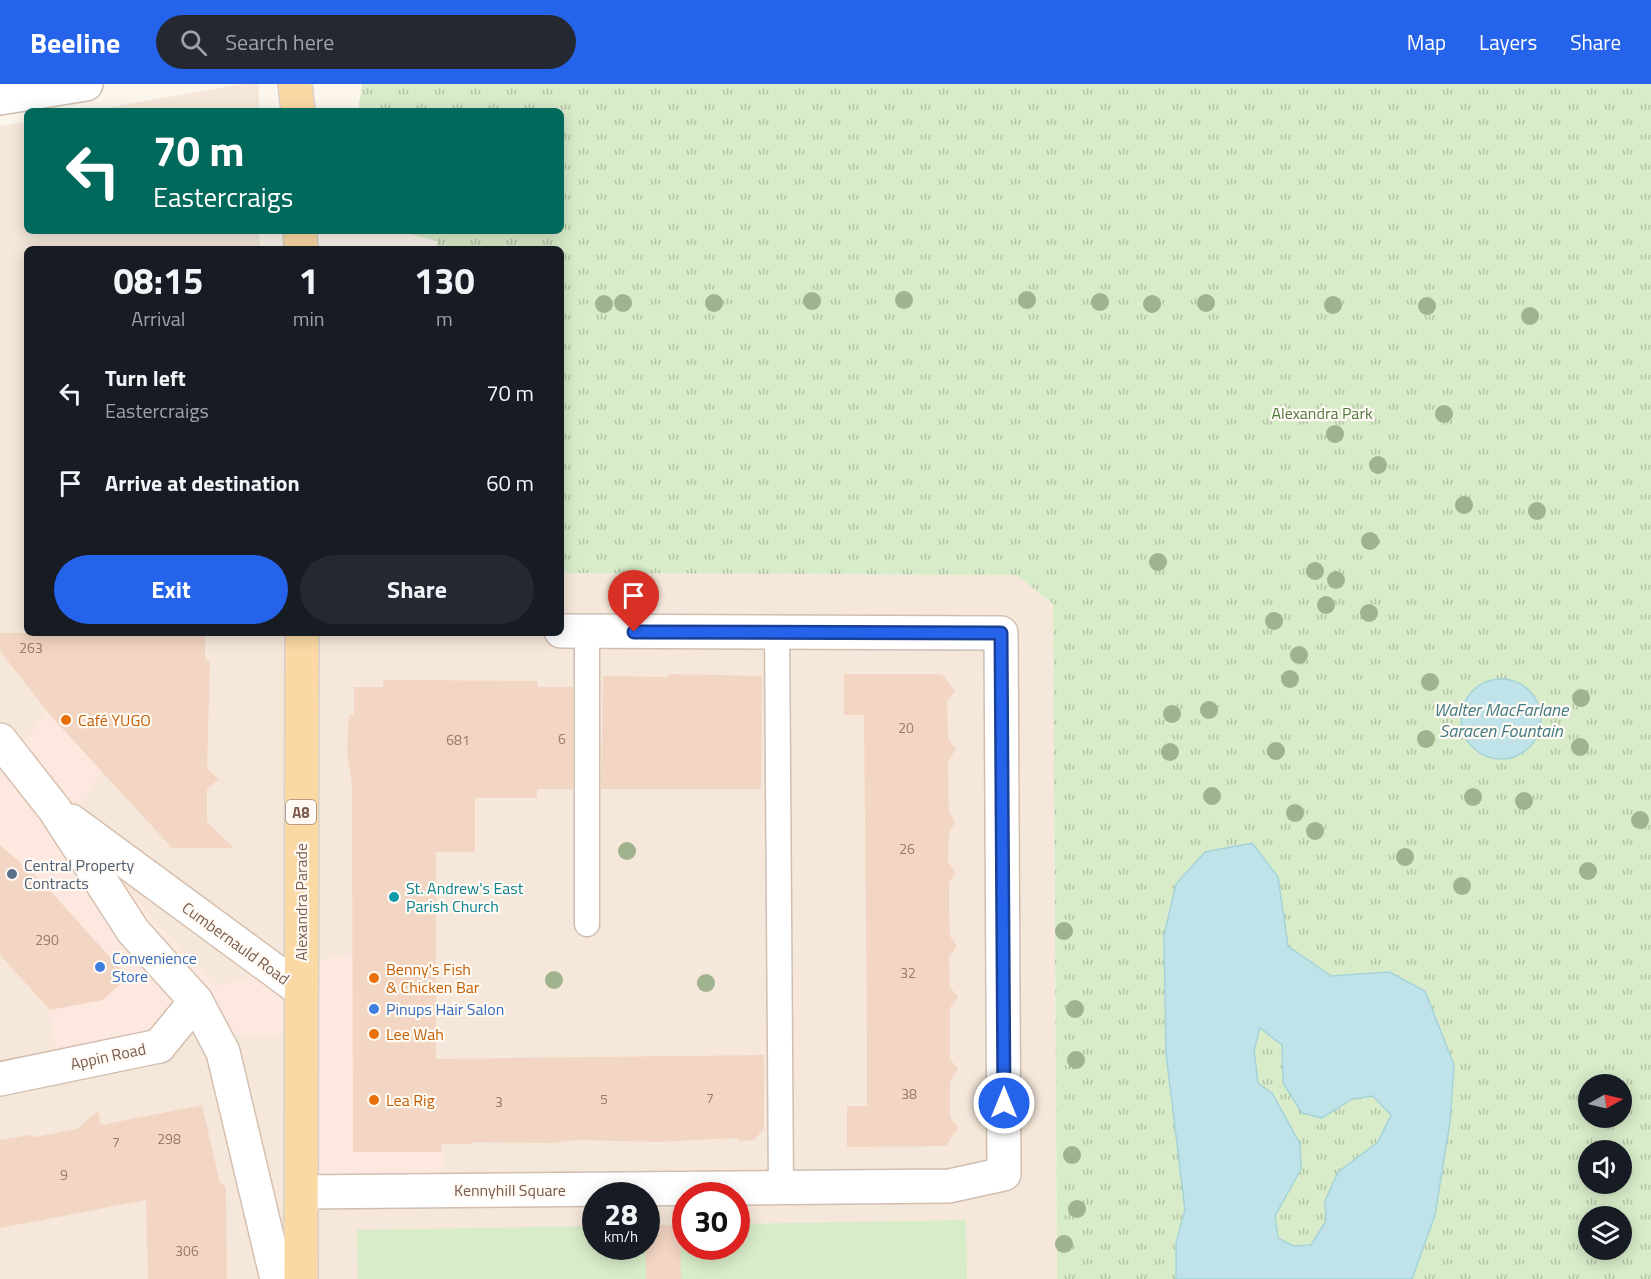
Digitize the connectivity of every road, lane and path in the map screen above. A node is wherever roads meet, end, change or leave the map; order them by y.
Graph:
1 (86, 84) edge
2 (295, 84) edge
3 (0, 98) edge
4 (298, 108) edge
5 (574, 632) edge
6 (777, 632) junction
7 (302, 636) edge
8 (0, 740) edge
9 (55, 810) junction
10 (587, 924) dead end
11 (301, 990) junction
12 (196, 1001) junction
13 (0, 1079) edge
14 (781, 1188) junction
15 (302, 1191) junction
16 (277, 1279) edge
17 (301, 1279) edge

1 - 3 street
2 - 4 main road
5 - 6 street
5 - 10 lane
6 - 14 lane
6 - 14 street, Kennyhill Square
7 - 11 main road, Alexandra Parade / A8
8 - 9 street, Cumbernauld Road
9 - 11 street, Cumbernauld Road
9 - 12 street, Cumbernauld Road
11 - 15 main road, Cumbernauld Road / A8
12 - 13 street, Appin Road
12 - 16 street, Cumbernauld Road
14 - 15 street, Kennyhill Square
15 - 17 main road, Cumbernauld Road / A8

